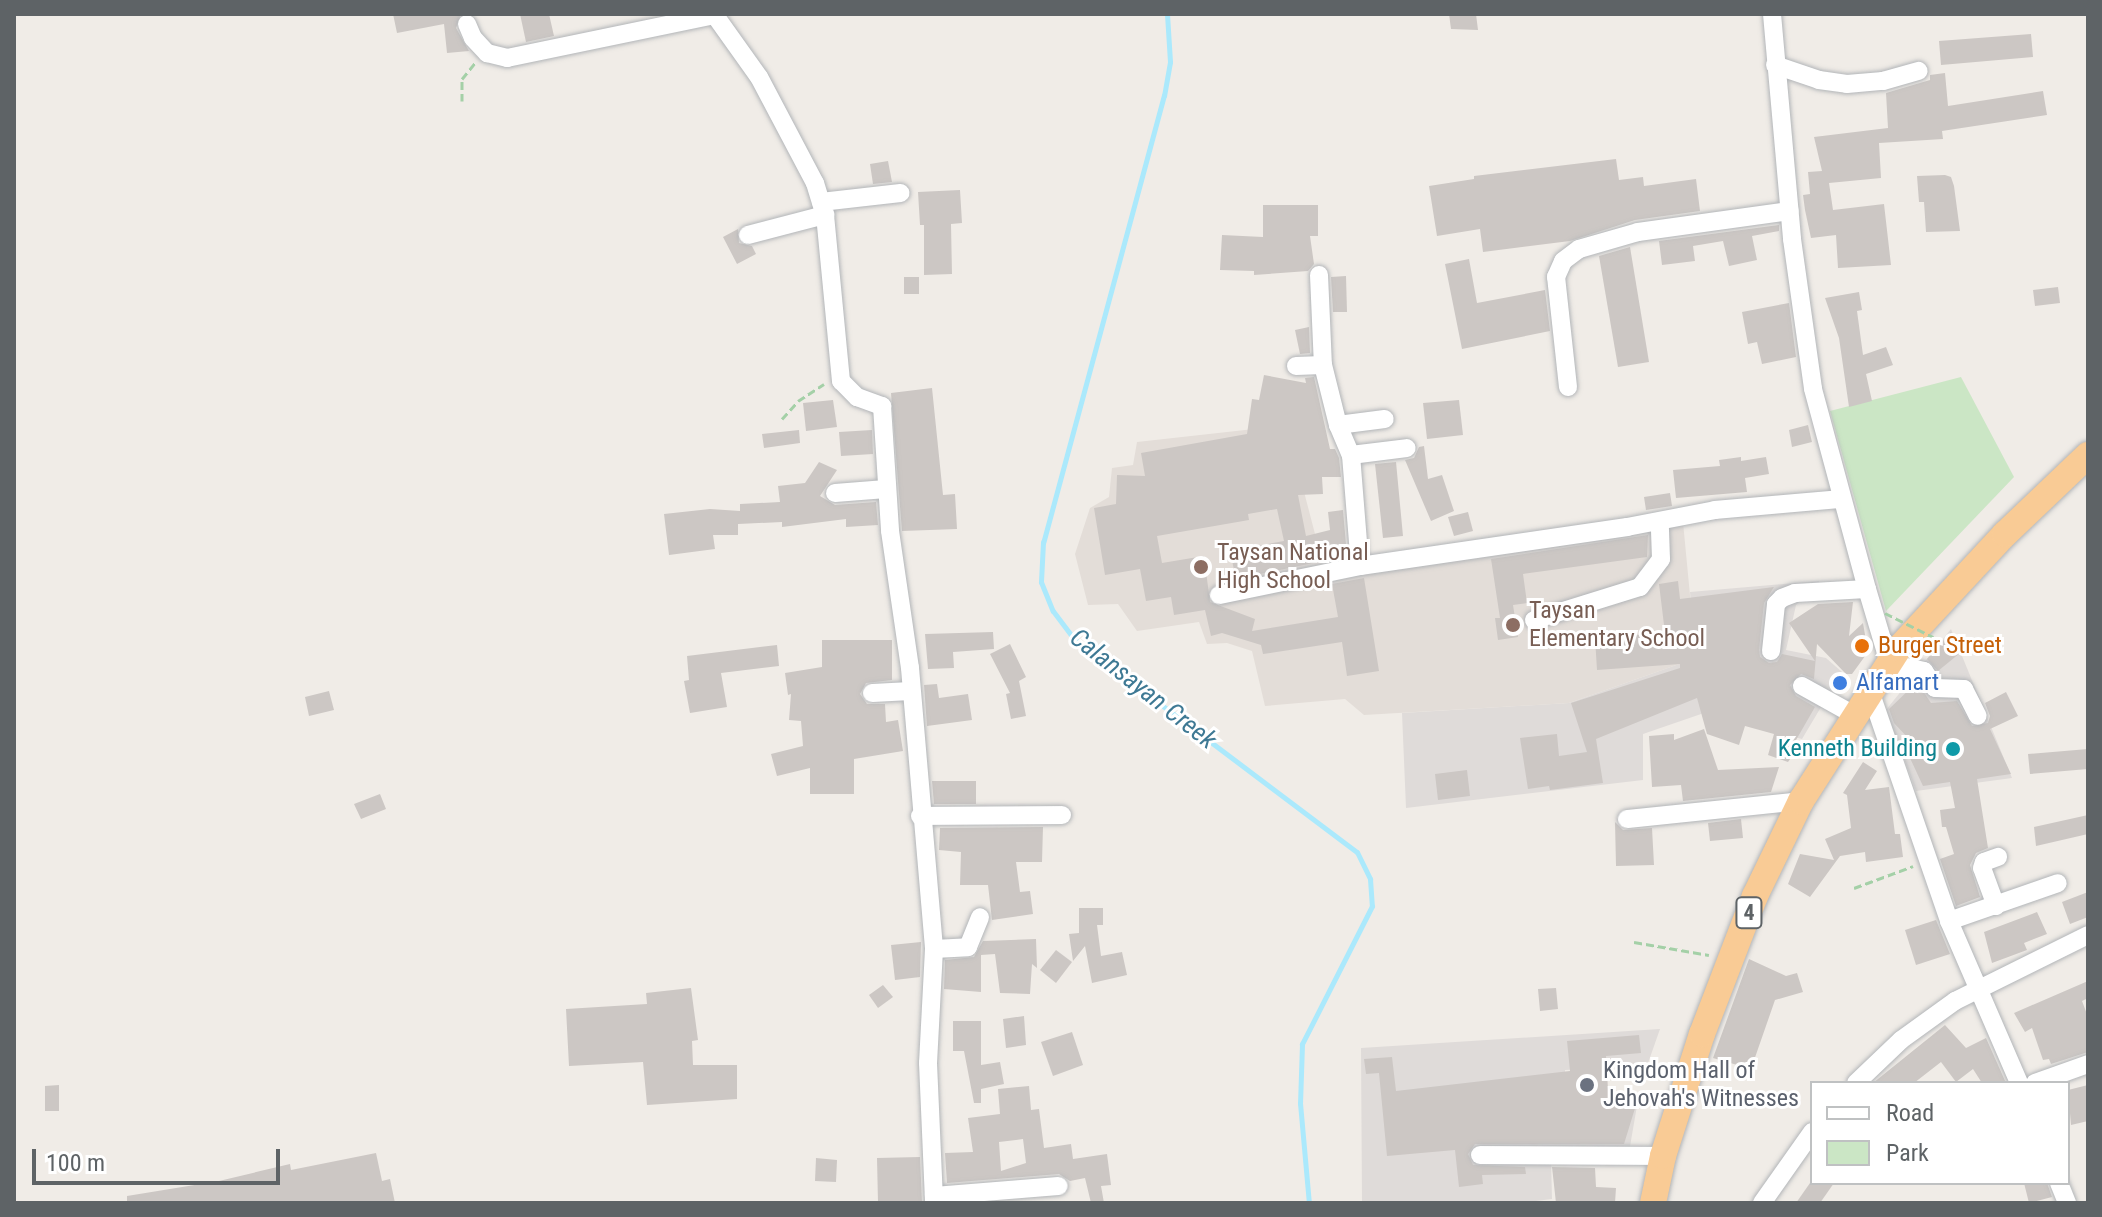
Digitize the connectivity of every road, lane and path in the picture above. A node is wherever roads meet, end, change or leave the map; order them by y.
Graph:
1 (1772, 14) edge
2 (714, 15) edge
3 (467, 24) dead end
4 (487, 53) junction
5 (1775, 65) junction
6 (1919, 71) dead end
7 (462, 101) dead end
8 (900, 193) dead end
9 (823, 208) junction
10 (1790, 211) junction
11 (748, 235) dead end
12 (1319, 275) dead end
13 (1323, 365) junction
14 (1296, 366) dead end
15 (840, 372) junction
16 (1568, 387) dead end
17 (782, 419) dead end
18 (1385, 419) dead end
19 (1338, 425) junction
20 (1407, 448) dead end
21 (1351, 455) junction
22 (2088, 455) edge
23 (886, 489) junction
24 (835, 493) dead end
25 (1842, 499) junction
26 (1660, 522) junction
27 (1360, 566) junction
28 (1867, 589) junction
29 (1219, 595) dead end
30 (1885, 613) dead end
31 (1534, 620) dead end
32 (1933, 637) dead end
33 (1771, 651) dead end
34 (1889, 663) junction
35 (1802, 686) dead end
36 (911, 691) junction
37 (1870, 691) junction
38 (872, 693) dead end
39 (1854, 715) junction
40 (1978, 716) dead end
41 (1801, 801) junction
42 (1062, 815) dead end
43 (920, 816) junction
44 (1627, 819) dead end
45 (1998, 857) dead end
46 (1928, 861) junction
47 (2058, 883) dead end
48 (1854, 888) dead end
49 (1996, 906) junction
50 (980, 917) dead end
51 (1949, 921) junction
52 (2088, 935) edge
53 (1634, 942) dead end
54 (934, 949) junction
55 (1731, 959) junction
56 (1975, 988) junction
57 (2088, 1064) edge
58 (1858, 1081) edge
59 (2018, 1081) edge
60 (2041, 1081) edge
61 (1810, 1135) edge
62 (1480, 1155) dead end
63 (1663, 1156) junction
64 (1059, 1186) dead end
65 (934, 1200) edge
66 (1653, 1203) edge
67 (1762, 1203) edge

1 - 5 street
2 - 4 street
2 - 9 street
3 - 4 street
4 - 7 path
5 - 6 street
5 - 10 street
8 - 9 street
9 - 11 street
9 - 15 street
10 - 16 street
10 - 25 street
12 - 13 street
13 - 14 street
13 - 19 street
15 - 17 path
15 - 23 street
18 - 19 street
19 - 21 street
20 - 21 street
21 - 27 street
22 - 34 highway, 4
23 - 24 street
23 - 36 street
25 - 26 street
25 - 28 street
26 - 27 street
26 - 31 street
27 - 29 street
28 - 33 street
28 - 34 street
30 - 32 path, bridge
34 - 37 highway, 4
34 - 40 street
35 - 39 street
36 - 38 street
36 - 43 street
37 - 39 highway, 4
37 - 46 street
39 - 41 highway, 4
41 - 44 street
41 - 55 highway, 4
42 - 43 street
43 - 54 street
45 - 49 street
46 - 48 path
46 - 51 street
47 - 49 street
49 - 51 street
50 - 54 street
51 - 56 street
52 - 56 street
53 - 55 path
54 - 65 street
55 - 63 highway, 4
56 - 58 street
56 - 59 street
57 - 60 street
61 - 67 street
62 - 63 street
63 - 66 highway, 4
64 - 65 street

